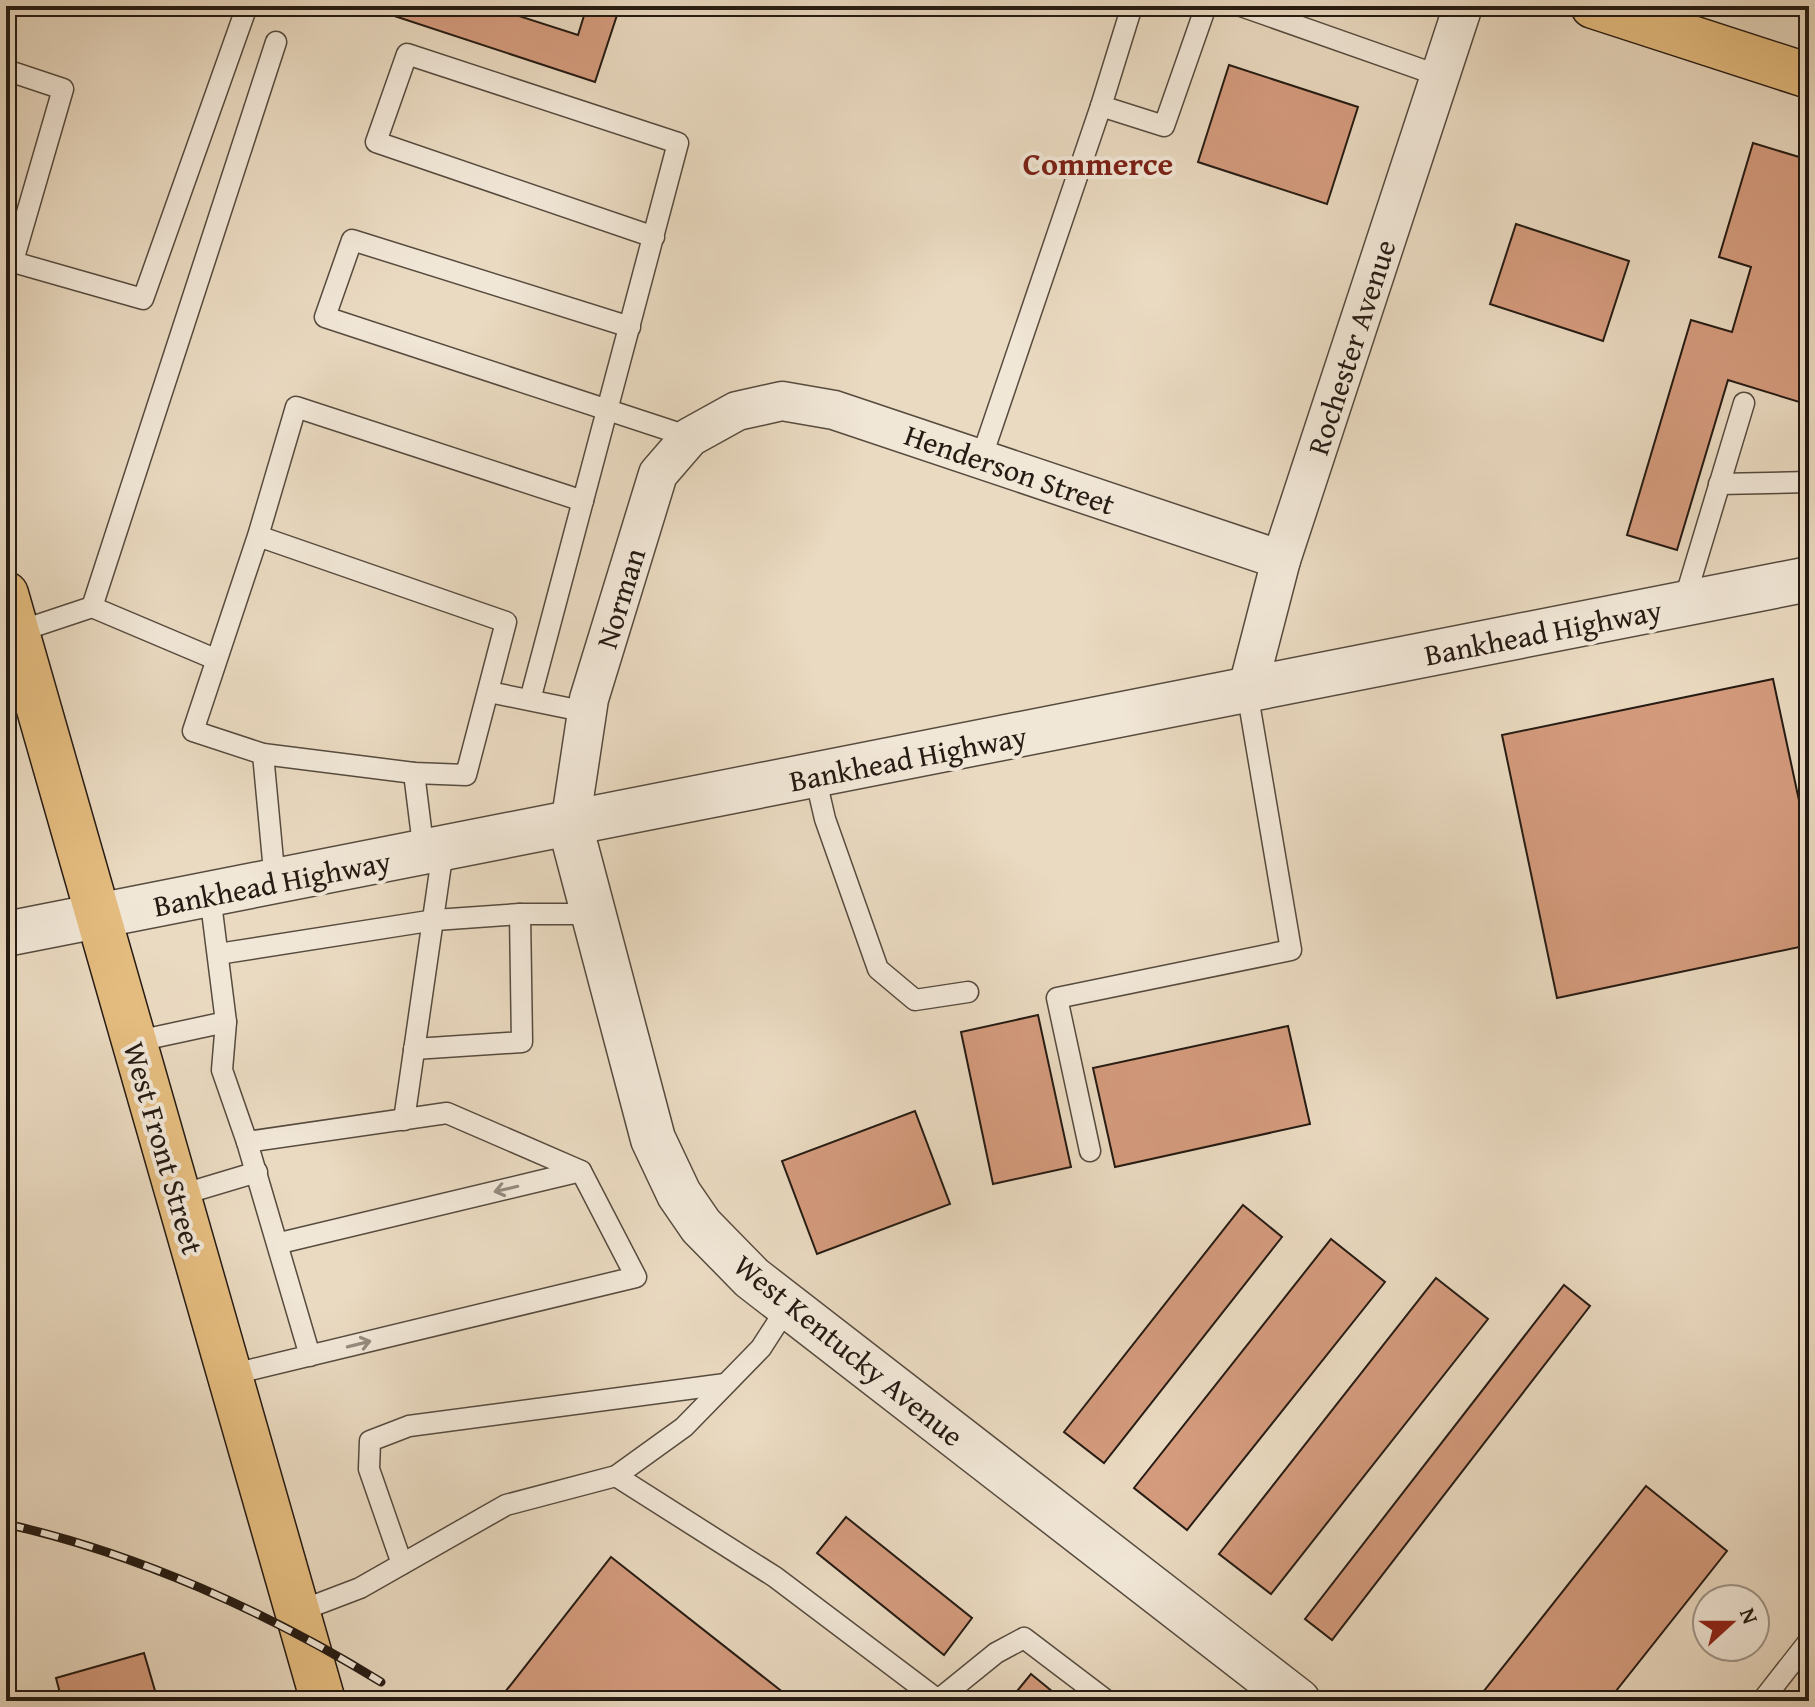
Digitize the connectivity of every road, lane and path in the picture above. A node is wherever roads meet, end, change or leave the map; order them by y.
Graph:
1 (247, 6) edge
2 (1132, 6) edge
3 (1206, 6) edge
4 (1241, 6) edge
5 (1463, 6) edge
6 (1593, 6) edge
7 (1682, 20) edge
8 (276, 42) dead end
9 (6, 70) edge
10 (1440, 76) junction
11 (1809, 76) edge
12 (1101, 106) junction
13 (654, 237) junction
14 (10, 260) edge
15 (630, 327) junction
16 (1744, 403) dead end
17 (737, 411) joint
18 (607, 412) junction
19 (690, 437) junction
20 (981, 459) junction
21 (1809, 482) edge
22 (1719, 484) junction
23 (583, 501) junction
24 (258, 536) junction
25 (1281, 560) junction
26 (1809, 579) edge
27 (1683, 605) junction
28 (92, 607) junction
29 (12, 613) edge
30 (215, 659) junction
31 (1247, 691) junction
32 (489, 692) junction
33 (530, 700) junction
34 (587, 712) junction
35 (263, 754) junction
36 (414, 773) junction
37 (815, 776) junction
38 (570, 825) junction
39 (433, 852) junction
40 (275, 882) junction
41 (210, 895) junction
42 (520, 914) junction
43 (594, 914) junction
44 (97, 917) junction
45 (435, 920) junction
46 (6, 934) edge
47 (218, 954) junction
48 (968, 992) dead end
49 (226, 1022) junction
50 (133, 1042) junction
51 (414, 1049) junction
52 (404, 1120) junction
53 (247, 1142) junction
54 (1090, 1151) dead end
55 (581, 1171) junction
56 (257, 1172) junction
57 (177, 1196) junction
58 (280, 1243) junction
59 (788, 1306) junction
60 (310, 1356) junction
61 (229, 1375) junction
62 (725, 1384) junction
63 (616, 1476) junction
64 (402, 1564) junction
65 (297, 1612) junction
66 (1809, 1641) edge
67 (323, 1701) edge
68 (938, 1701) edge
69 (1107, 1701) edge
70 (1298, 1701) edge
71 (1762, 1701) edge

1 - 14 lane
2 - 12 lane
3 - 12 lane
4 - 10 lane
5 - 10 street, Rochester Avenue
6 - 7 main road
7 - 11 main road
8 - 28 lane
9 - 14 lane
10 - 25 street, Rochester Avenue
12 - 20 lane
13 - 13 lane
13 - 15 lane
15 - 18 lane
15 - 18 lane
16 - 22 lane
17 - 19 street, Norman
17 - 20 street, Henderson Street
18 - 19 lane
18 - 23 lane
19 - 34 street, Norman
20 - 25 street, Henderson Street
21 - 22 lane
22 - 27 lane
23 - 24 lane
23 - 33 lane
24 - 30 lane
24 - 32 lane
25 - 31 street, Rochester Avenue
26 - 27 street, Bankhead Highway
27 - 31 street, Bankhead Highway
28 - 29 lane
28 - 30 lane
29 - 44 main road, West Front Street
30 - 35 lane
31 - 37 street, Bankhead Highway
31 - 54 lane
32 - 33 lane
32 - 36 lane
33 - 34 lane
34 - 38 street, Norman
35 - 36 lane
35 - 40 lane
36 - 39 lane
37 - 38 street, Bankhead Highway
37 - 48 lane
38 - 39 street, Bankhead Highway
38 - 43 street, West Kentucky Avenue
39 - 40 street, Bankhead Highway
39 - 45 lane
40 - 41 street, Bankhead Highway
41 - 44 street, Bankhead Highway
41 - 47 lane
42 - 43 lane
42 - 45 lane
42 - 51 lane
43 - 59 street, West Kentucky Avenue
44 - 46 street, Bankhead Highway
44 - 50 main road, West Front Street
45 - 47 lane
45 - 51 lane
47 - 49 lane
49 - 50 lane
49 - 53 lane
50 - 57 main road, West Front Street
51 - 52 lane
52 - 53 lane
52 - 55 lane
53 - 56 lane
55 -> 58 lane
60 -> 55 lane
56 - 57 lane
56 - 58 lane
57 - 61 main road, West Front Street
58 - 60 lane
59 - 62 lane
59 - 70 street, West Kentucky Avenue
60 - 61 lane
61 - 65 main road, West Front Street
62 - 63 lane
62 - 64 lane
63 - 64 lane
63 - 68 lane
64 - 65 lane
65 - 67 main road, West Front Street
66 - 71 lane
68 - 69 lane

